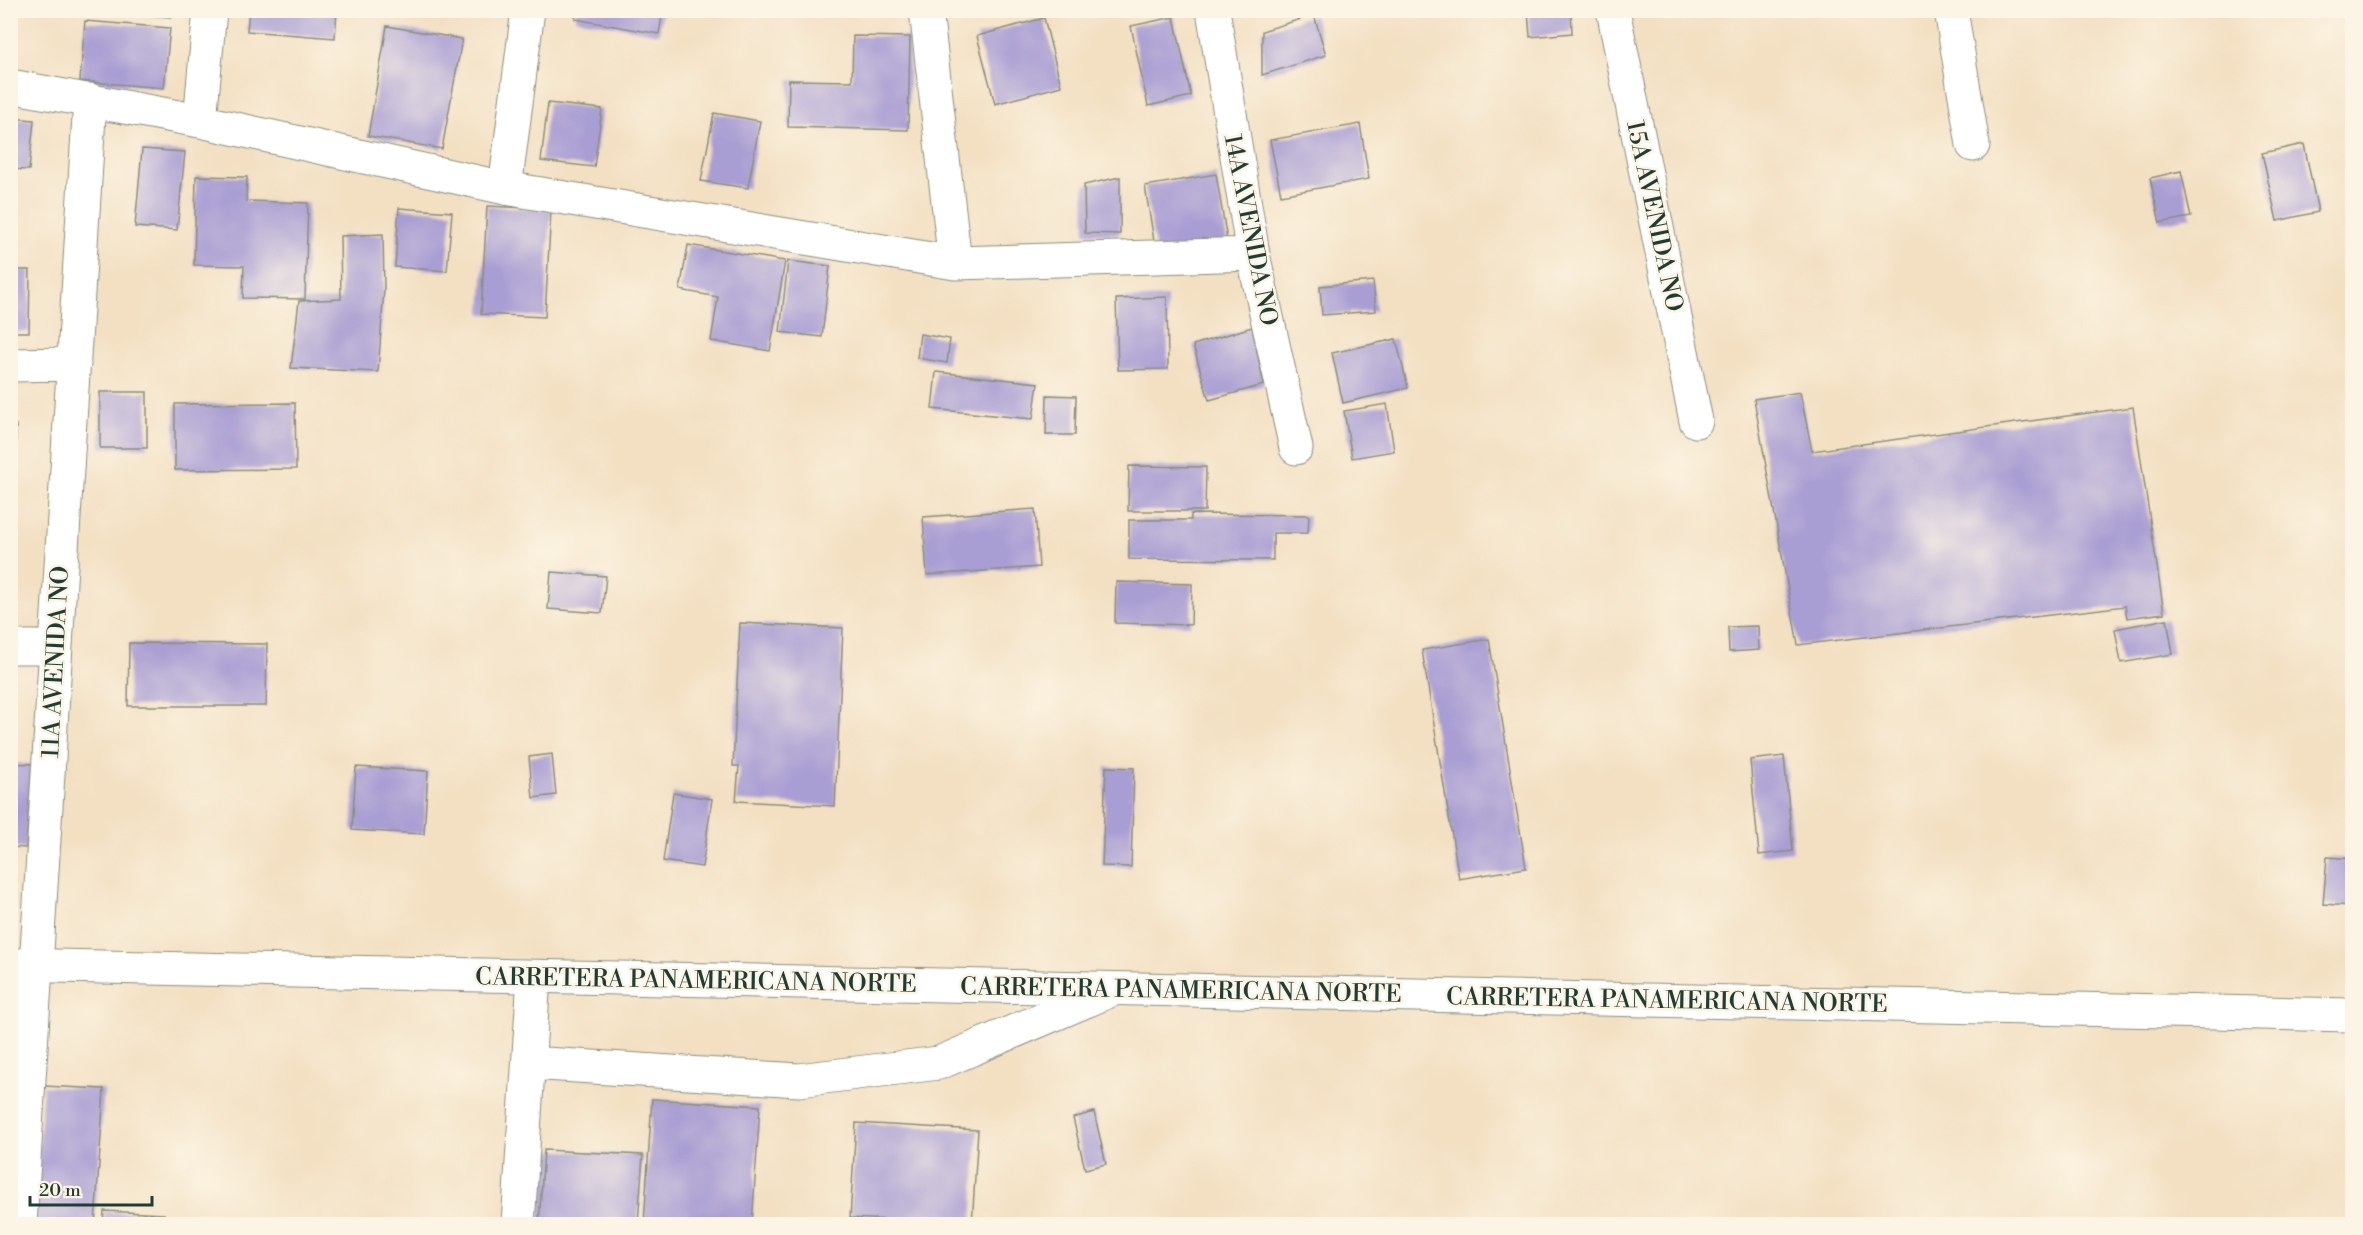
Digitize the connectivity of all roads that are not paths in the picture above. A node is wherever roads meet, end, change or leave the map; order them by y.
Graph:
1 (210, 10) edge
2 (528, 10) edge
3 (926, 10) edge
4 (1213, 10) edge
5 (1613, 10) edge
6 (1951, 10) edge
7 (10, 86) edge
8 (90, 100) junction
9 (200, 121) junction
10 (1973, 145) dead end
11 (504, 188) junction
12 (1253, 254) junction
13 (955, 263) junction
14 (74, 364) junction
15 (10, 365) edge
16 (1696, 421) dead end
17 (1296, 448) dead end
18 (10, 647) edge
19 (56, 647) junction
20 (23, 965) edge
21 (534, 976) junction
22 (1114, 989) junction
23 (2352, 1015) edge
24 (529, 1063) junction
25 (20, 1224) edge
26 (518, 1224) edge

1 - 9 main road
2 - 11 main road
3 - 13 main road
4 - 12 main road, 14A AVENIDA NO
5 - 16 main road, 15A AVENIDA NO
6 - 10 main road
7 - 8 main road
8 - 9 main road
8 - 14 main road, 11A AVENIDA NO
9 - 11 main road
11 - 13 main road
12 - 13 main road
12 - 17 main road, 14A AVENIDA NO
14 - 15 main road
14 - 19 main road, 11A AVENIDA NO
18 - 19 main road
19 - 20 main road, 11A AVENIDA NO
20 - 21 main road, CARRETERA PANAMERICANA NORTE
20 - 25 main road, 11A AVENIDA NO
21 - 22 main road, CARRETERA PANAMERICANA NORTE
21 - 24 main road
22 - 23 main road, CARRETERA PANAMERICANA NORTE
22 - 24 main road
24 - 26 main road

